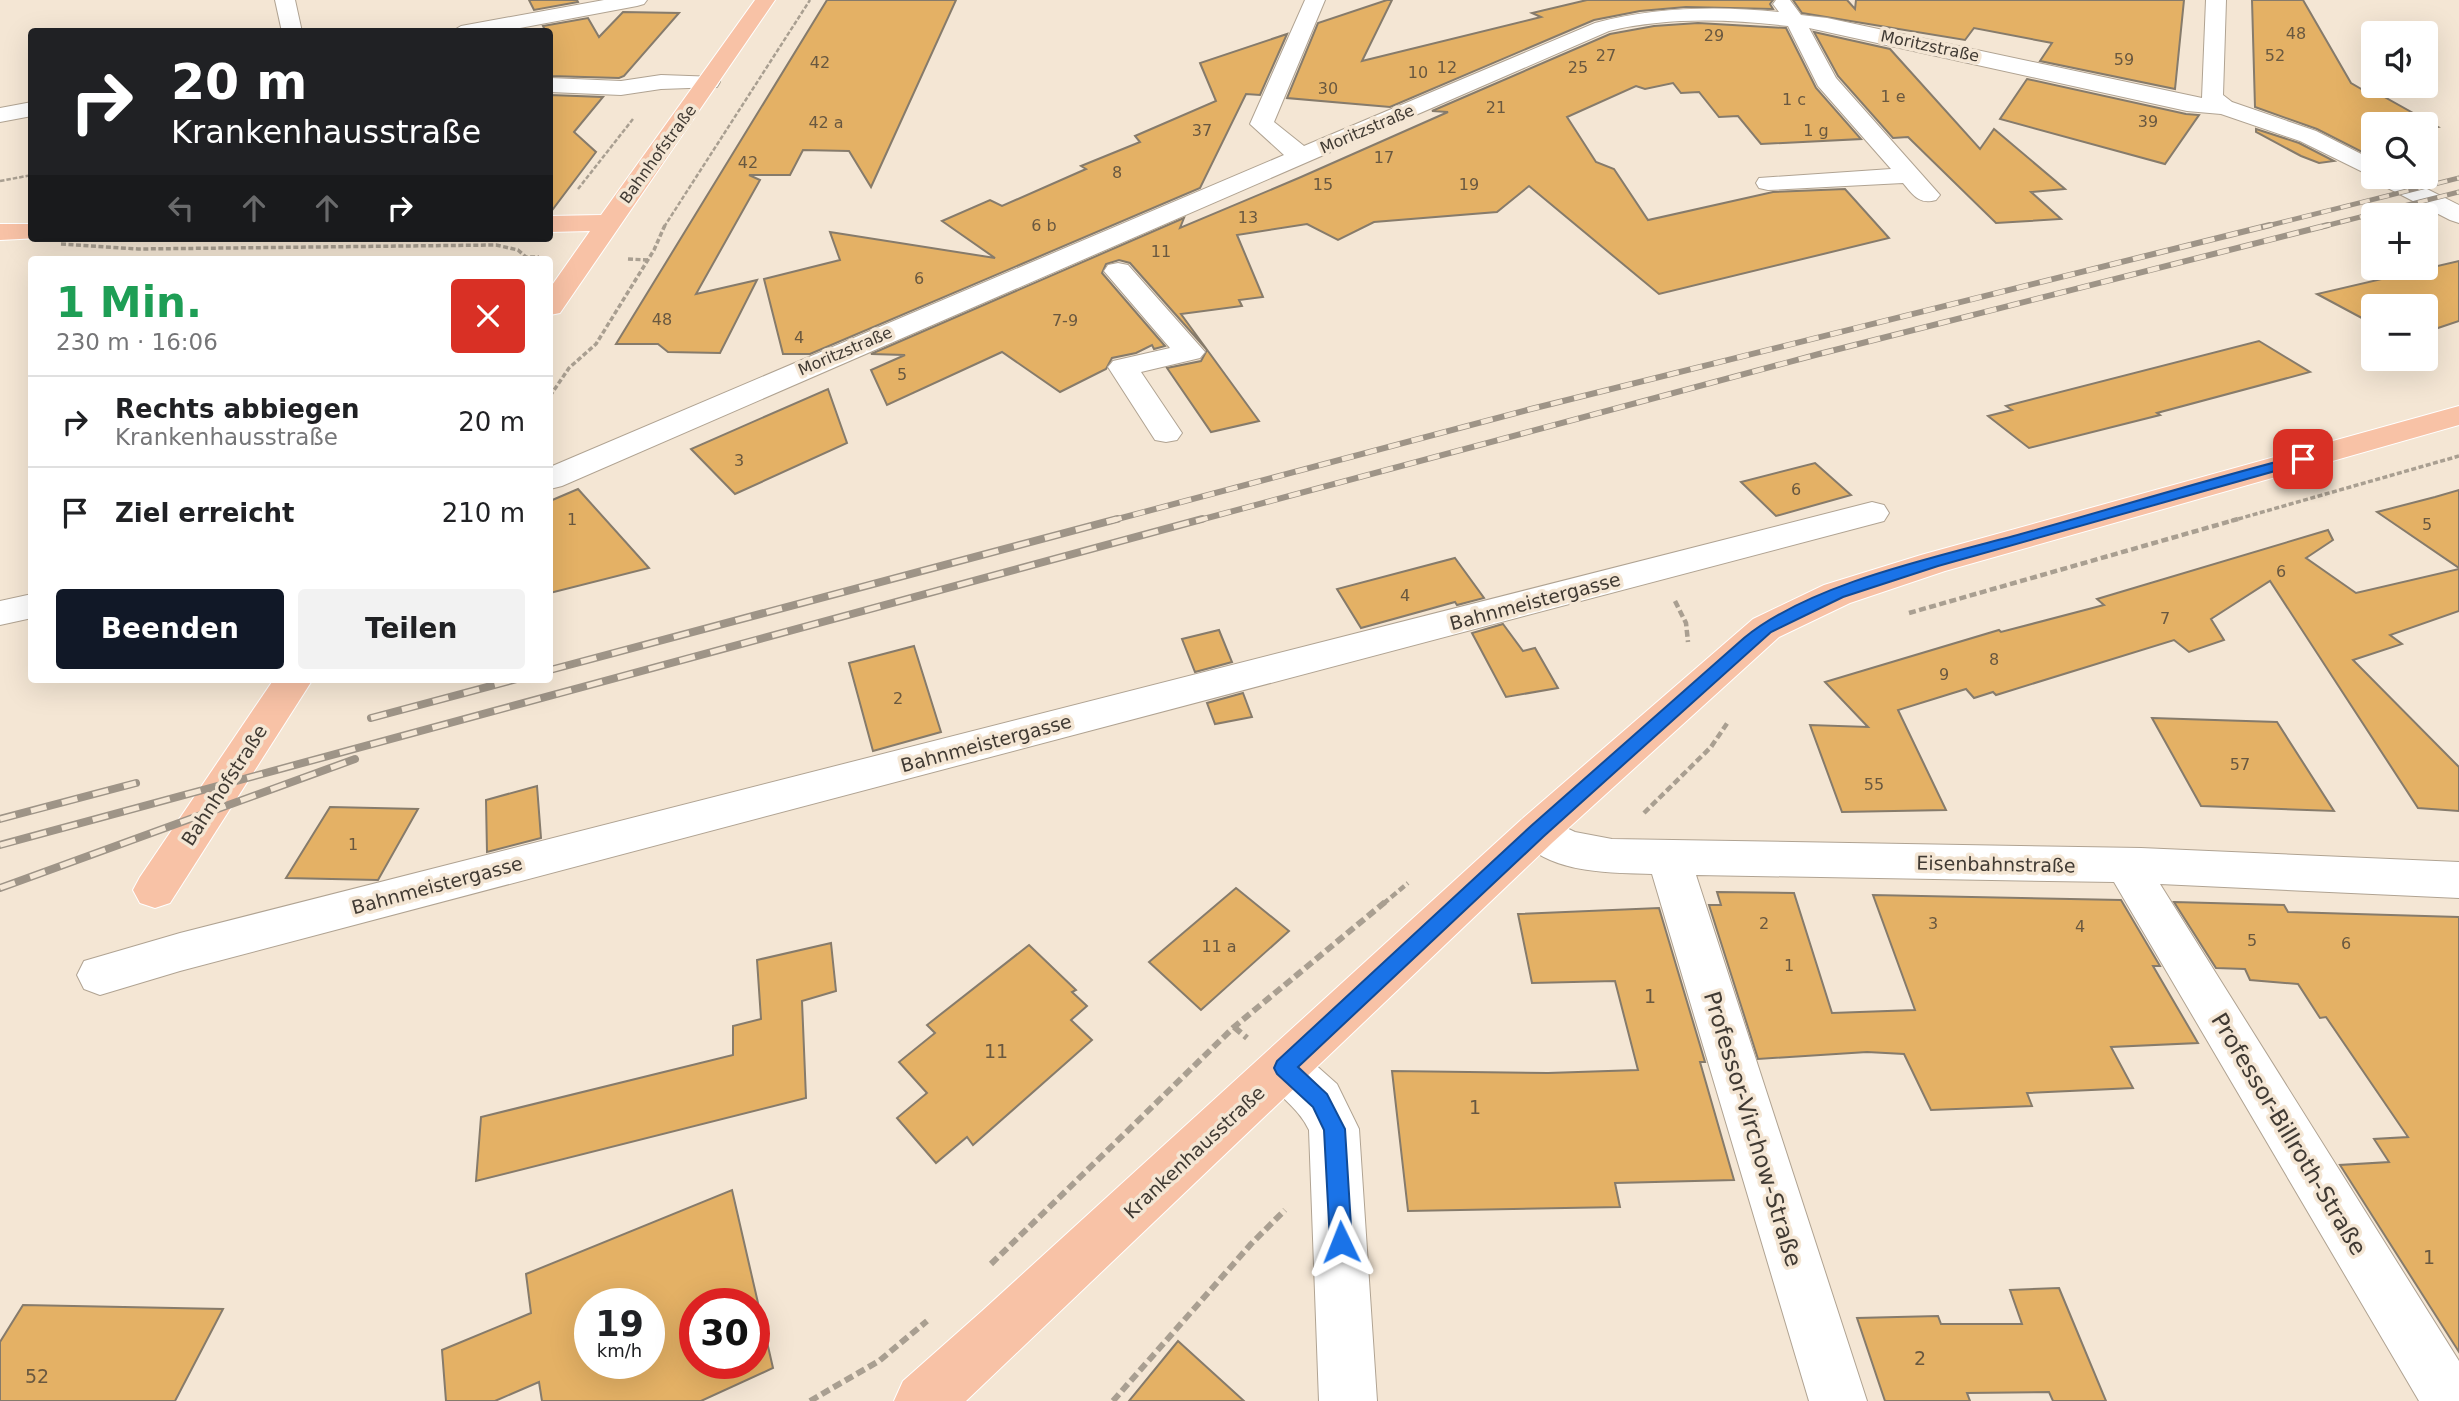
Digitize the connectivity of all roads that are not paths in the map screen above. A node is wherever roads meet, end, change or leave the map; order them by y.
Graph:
1 (637, 0) edge
2 (765, 0) edge
3 (1315, 0) edge
4 (1780, 0) edge
5 (2216, 0) edge
6 (293, 2) edge
7 (1795, 20) junction
8 (292, 28) edge
9 (483, 28) edge
10 (709, 82) junction
11 (553, 85) edge
12 (2224, 107) junction
13 (28, 110) edge
14 (0, 115) edge
15 (1302, 156) junction
16 (2361, 164) edge
17 (1908, 175) junction
18 (1768, 183) dead end
19 (2408, 189) edge
20 (1927, 195) dead end
21 (2459, 215) edge
22 (608, 223) junction
23 (553, 224) edge
24 (0, 232) edge
25 (28, 232) edge
26 (1118, 271) dead end
27 (553, 303) edge
28 (2459, 415) edge
29 (1166, 433) dead end
30 (553, 478) edge
31 (1872, 513) dead end
32 (28, 608) edge
33 (0, 612) edge
34 (291, 683) edge
35 (1537, 831) junction
36 (1669, 858) junction
37 (2127, 867) junction
38 (2459, 880) edge
39 (155, 890) dead end
40 (100, 975) dead end
41 (1284, 1068) junction
42 (923, 1401) edge
43 (1348, 1401) edge
44 (1838, 1401) edge
45 (2451, 1401) edge

1 - 9 street
2 - 10 main road, Bahnhofstraße
3 - 15 street
4 - 7 street
5 - 12 street
6 - 8 street
7 - 12 street, Moritzstraße
7 - 15 street, Moritzstraße
7 - 17 street
10 - 11 street
10 - 22 main road, Bahnhofstraße
12 - 16 street, Moritzstraße
13 - 14 street
15 - 30 street, Moritzstraße
17 - 18 street
17 - 20 street
19 - 21 street
22 - 23 main road
22 - 27 main road, Bahnhofstraße
24 - 25 main road
26 - 29 street
28 - 35 main road, Krankenhausstraße
31 - 40 street, Bahnmeistergasse
32 - 33 street
34 - 39 main road, Bahnhofstraße
35 - 36 street, Eisenbahnstraße
35 - 41 main road, Krankenhausstraße
36 - 37 street, Eisenbahnstraße
36 - 44 street, Professor-Virchow-Straße
37 - 38 street, Eisenbahnstraße
37 - 45 street, Professor-Billroth-Straße
41 - 42 main road, Krankenhausstraße
41 - 43 street

